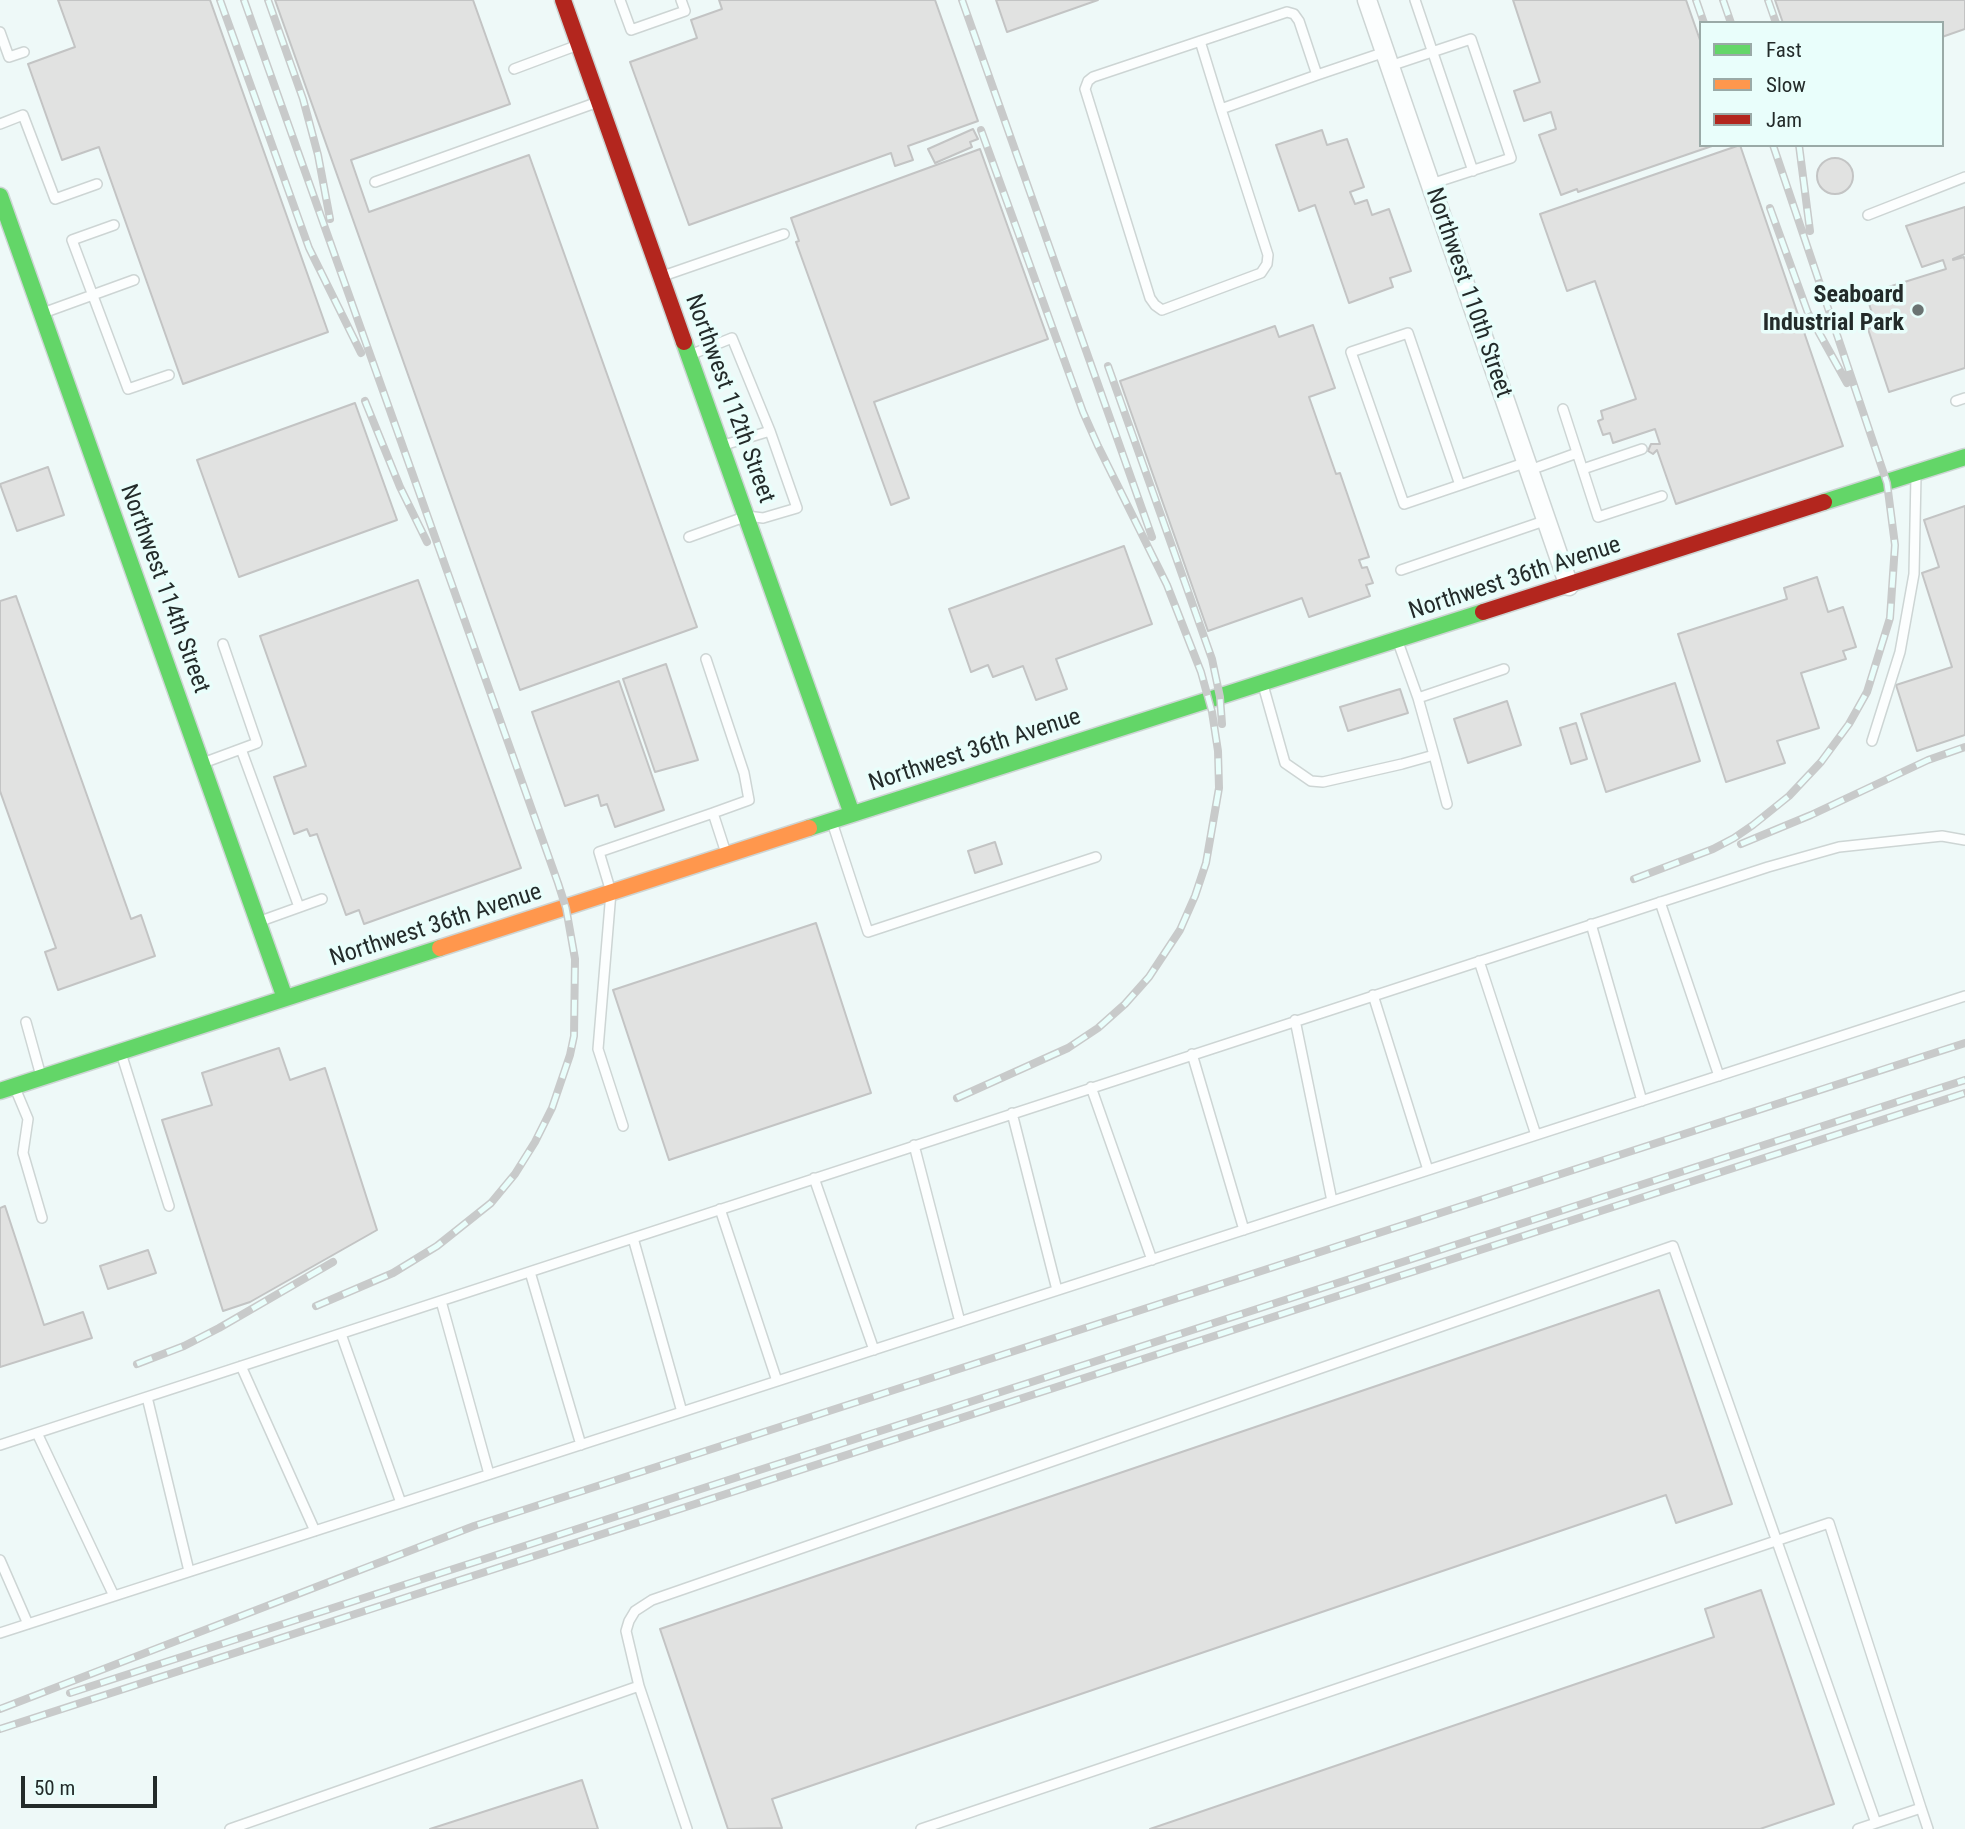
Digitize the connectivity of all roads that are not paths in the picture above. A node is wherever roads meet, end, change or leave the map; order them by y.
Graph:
1 (563, 0) edge
2 (620, 0) edge
3 (681, 0) edge
4 (1367, 0) edge
5 (1415, 0) edge
6 (0, 32) edge
7 (1200, 41) junction
8 (579, 45) junction
9 (24, 52) dead end
10 (1433, 52) junction
11 (1388, 59) junction
12 (514, 69) dead end
13 (1317, 75) junction
14 (599, 101) junction
15 (1222, 109) junction
16 (0, 124) edge
17 (1473, 171) junction
18 (1965, 177) edge
19 (375, 182) dead end
20 (97, 184) dead end
21 (1431, 184) junction
22 (0, 196) edge
23 (1868, 215) dead end
24 (114, 225) dead end
25 (783, 234) dead end
26 (662, 277) junction
27 (134, 280) dead end
28 (92, 295) junction
29 (42, 314) junction
30 (690, 355) junction
31 (169, 375) dead end
32 (1563, 409) dead end
33 (770, 431) junction
34 (722, 446) junction
35 (1642, 449) dead end
36 (1577, 453) junction
37 (1965, 457) edge
38 (1528, 466) junction
39 (1583, 469) junction
40 (1916, 474) junction
41 (1460, 485) junction
42 (1662, 496) dead end
43 (747, 516) junction
44 (1547, 520) junction
45 (689, 537) dead end
46 (1401, 570) dead end
47 (1569, 586) junction
48 (1397, 640) junction
49 (223, 644) dead end
50 (706, 659) dead end
51 (1504, 669) dead end
52 (1262, 683) junction
53 (1418, 698) junction
54 (1872, 741) dead end
55 (241, 749) junction
56 (1434, 755) junction
57 (202, 763) junction
58 (1447, 804) dead end
59 (713, 813) junction
60 (852, 814) junction
61 (831, 821) junction
62 (1965, 840) edge
63 (726, 855) junction
64 (1096, 857) dead end
65 (611, 892) junction
66 (322, 899) dead end
67 (1660, 902) junction
68 (299, 907) junction
69 (258, 922) junction
70 (1591, 924) junction
71 (1479, 961) junction
72 (1373, 995) junction
73 (1965, 996) edge
74 (285, 998) junction
75 (1296, 1020) junction
76 (26, 1022) dead end
77 (121, 1052) junction
78 (1192, 1054) junction
79 (1719, 1076) junction
80 (41, 1077) junction
81 (1091, 1087) junction
82 (7, 1088) edge
83 (1642, 1101) junction
84 (1012, 1113) junction
85 (623, 1126) dead end
86 (1536, 1135) junction
87 (914, 1145) junction
88 (1428, 1170) junction
89 (814, 1178) junction
90 (1332, 1201) junction
91 (169, 1206) dead end
92 (720, 1209) junction
93 (42, 1218) dead end
94 (1244, 1230) junction
95 (633, 1238) junction
96 (1152, 1260) junction
97 (530, 1272) junction
98 (1057, 1290) junction
99 (441, 1301) junction
100 (960, 1322) junction
101 (341, 1334) junction
102 (874, 1350) junction
103 (241, 1366) junction
104 (777, 1381) junction
105 (147, 1397) junction
106 (682, 1412) junction
107 (37, 1433) junction
108 (581, 1445) junction
109 (0, 1446) edge
110 (489, 1474) junction
111 (401, 1503) junction
112 (314, 1531) junction
113 (1776, 1540) junction
114 (0, 1560) edge
115 (189, 1572) junction
116 (114, 1596) junction
117 (28, 1624) junction
118 (0, 1633) edge
119 (639, 1686) junction
120 (1921, 1808) junction
121 (1876, 1823) junction
122 (230, 1829) edge
123 (687, 1829) edge
124 (921, 1829) edge
125 (1858, 1829) edge
126 (1928, 1829) edge

1 - 8 street, Northwest 112th Street
2 - 3 lane
4 - 11 street, Northwest 110th Street
5 - 10 lane
6 - 9 lane
7 - 13 lane
7 - 15 lane
7 - 15 lane
8 - 12 lane
8 - 14 street, Northwest 112th Street
10 - 11 lane
10 - 17 lane
10 - 17 lane
11 - 13 lane
11 - 21 street, Northwest 110th Street
13 - 15 lane
14 - 19 lane
14 - 26 street, Northwest 112th Street
16 - 20 lane
17 - 21 lane
18 - 23 lane
21 - 38 street, Northwest 110th Street
22 - 29 street, Northwest 114th Street
24 - 28 lane
25 - 26 lane
26 - 30 street, Northwest 112th Street
27 - 28 lane
28 - 29 lane
28 - 31 lane
29 - 57 street, Northwest 114th Street
30 - 33 lane
30 - 34 street, Northwest 112th Street
32 - 36 lane
33 - 34 lane
33 - 43 lane
34 - 43 street, Northwest 112th Street
35 - 39 lane
36 - 38 lane
36 - 39 lane
37 - 40 street, Northwest 36th Avenue
38 - 41 lane
38 - 44 street, Northwest 110th Street
39 - 42 lane
40 - 47 street, Northwest 36th Avenue
40 - 54 lane
41 - 41 lane
43 - 45 lane
43 - 60 street, Northwest 112th Street
44 - 46 lane
44 - 47 street, Northwest 110th Street
47 - 48 street, Northwest 36th Avenue
48 - 52 street, Northwest 36th Avenue
48 - 53 lane
49 - 55 lane
50 - 59 lane
51 - 53 lane
52 - 56 lane
52 - 60 street, Northwest 36th Avenue
53 - 56 lane
55 - 57 lane
55 - 68 lane
56 - 58 lane
57 - 69 street, Northwest 114th Street
59 - 63 lane
59 - 65 lane
60 - 61 street, Northwest 36th Avenue
61 - 63 street, Northwest 36th Avenue
61 - 64 lane
62 - 67 lane
63 - 65 street, Northwest 36th Avenue
65 - 74 street, Northwest 36th Avenue
65 - 85 lane
66 - 68 lane
67 - 70 lane
67 - 79 lane
68 - 69 lane
69 - 74 street, Northwest 114th Street
70 - 71 lane
70 - 83 lane
71 - 72 lane
71 - 86 lane
72 - 75 lane
72 - 88 lane
73 - 79 lane
74 - 77 street, Northwest 36th Avenue
75 - 78 lane
75 - 90 lane
76 - 80 lane
77 - 80 street, Northwest 36th Avenue
77 - 91 lane
78 - 81 lane
78 - 94 lane
79 - 83 lane
80 - 82 street, Northwest 36th Avenue
81 - 84 lane
81 - 96 lane
82 - 93 lane
83 - 86 lane
84 - 87 lane
84 - 98 lane
86 - 88 lane
87 - 89 lane
87 - 100 lane
88 - 90 lane
89 - 92 lane
89 - 102 lane
90 - 94 lane
92 - 95 lane
92 - 104 lane
94 - 96 lane
95 - 97 lane
95 - 106 lane
96 - 98 lane
97 - 99 lane
97 - 108 lane
98 - 100 lane
99 - 101 lane
99 - 110 lane
100 - 102 lane
101 - 103 lane
101 - 111 lane
102 - 104 lane
103 - 105 lane
103 - 112 lane
104 - 106 lane
105 - 107 lane
105 - 115 lane
106 - 108 lane
107 - 109 lane
107 - 116 lane
108 - 110 lane
110 - 111 lane
111 - 112 lane
112 - 115 lane
113 - 119 lane
113 - 120 lane
113 - 121 lane
113 - 124 lane
114 - 117 lane
115 - 116 lane
116 - 117 lane
117 - 118 lane
119 - 122 lane
119 - 123 lane
120 - 121 lane
120 - 126 lane
121 - 125 lane

